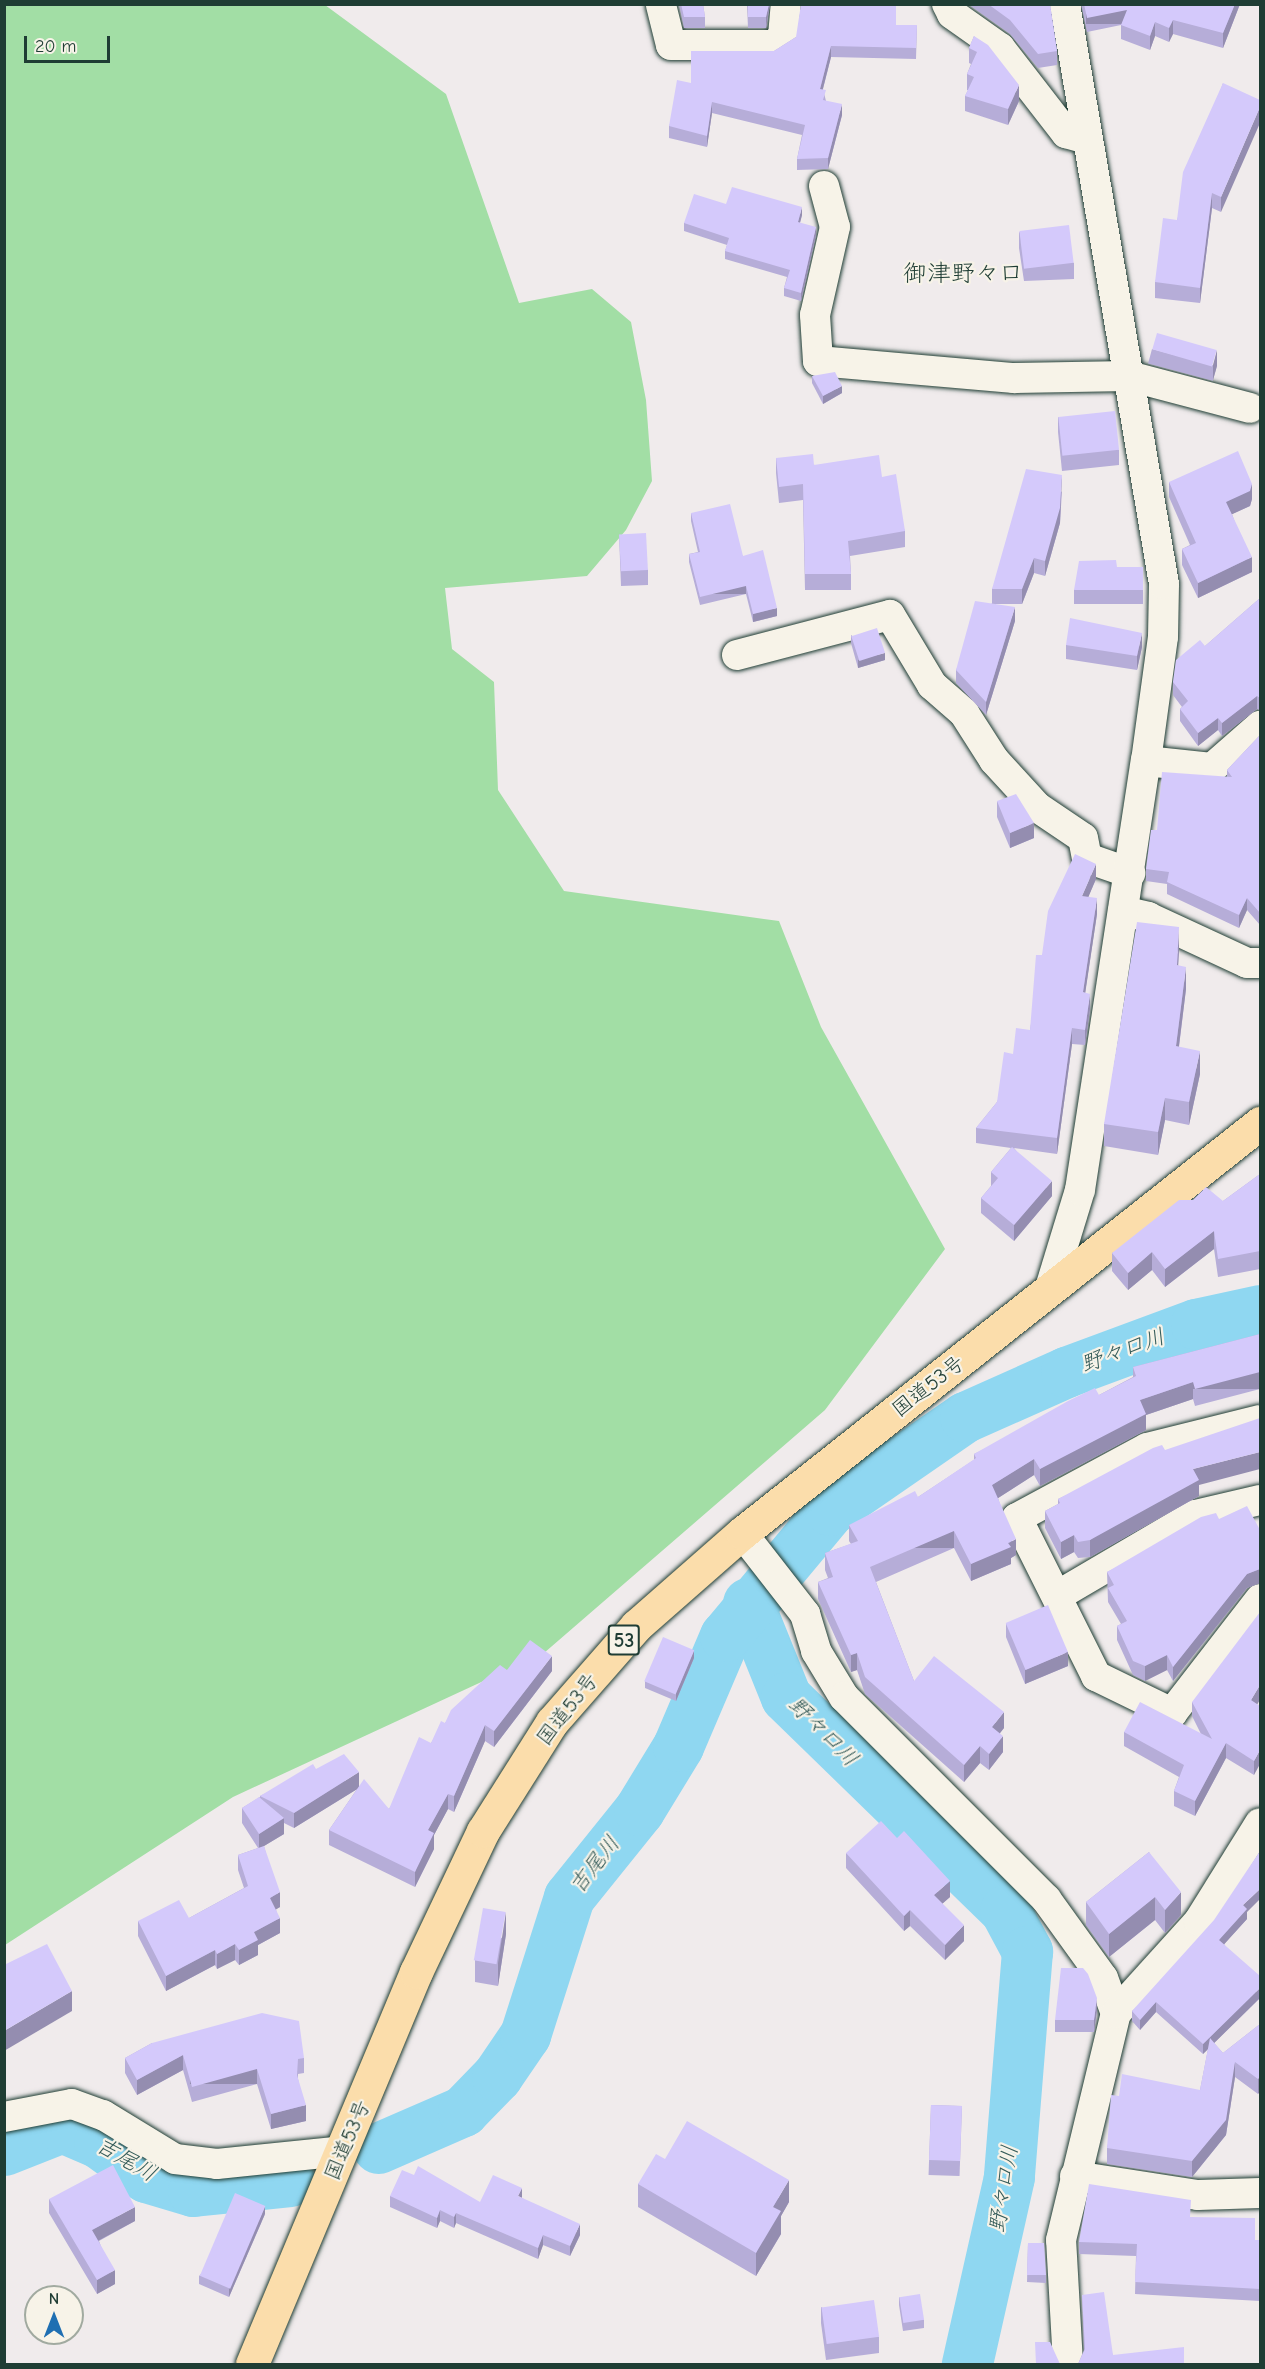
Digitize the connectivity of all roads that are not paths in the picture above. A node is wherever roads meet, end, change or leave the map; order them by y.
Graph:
1 (786, 4) edge
2 (946, 4) edge
3 (1065, 4) edge
4 (661, 5) edge
5 (1087, 140) junction
6 (824, 186) dead end
7 (1129, 376) junction
8 (1250, 408) dead end
9 (737, 655) dead end
10 (1260, 726) edge
11 (1146, 761) junction
12 (1130, 873) junction
13 (1123, 911) junction
14 (1260, 963) edge
15 (1260, 1124) edge
16 (1050, 1288) junction
17 (1260, 1420) edge
18 (1260, 1500) edge
19 (751, 1546) junction
20 (1057, 1596) junction
21 (1260, 1599) edge
22 (1260, 1823) edge
23 (1116, 2013) junction
24 (4, 2117) edge
25 (342, 2151) junction
26 (1075, 2176) junction
27 (1260, 2193) edge
28 (252, 2364) edge
29 (1068, 2364) edge

1 - 4 street
2 - 5 street
3 - 5 street
5 - 7 street
6 - 7 street
7 - 8 street
7 - 11 street
9 - 12 street
10 - 11 street
11 - 12 street
12 - 13 street
13 - 14 street
13 - 16 street
15 - 16 highway, 国道53号 / 53
16 - 19 highway, 国道53号 / 53
17 - 20 street
18 - 20 street
19 - 23 street
19 - 25 highway, 国道53号 / 53
20 - 21 street
22 - 23 street
23 - 26 street
24 - 25 street
25 - 28 highway, 国道53号 / 53
26 - 27 street
26 - 29 street

